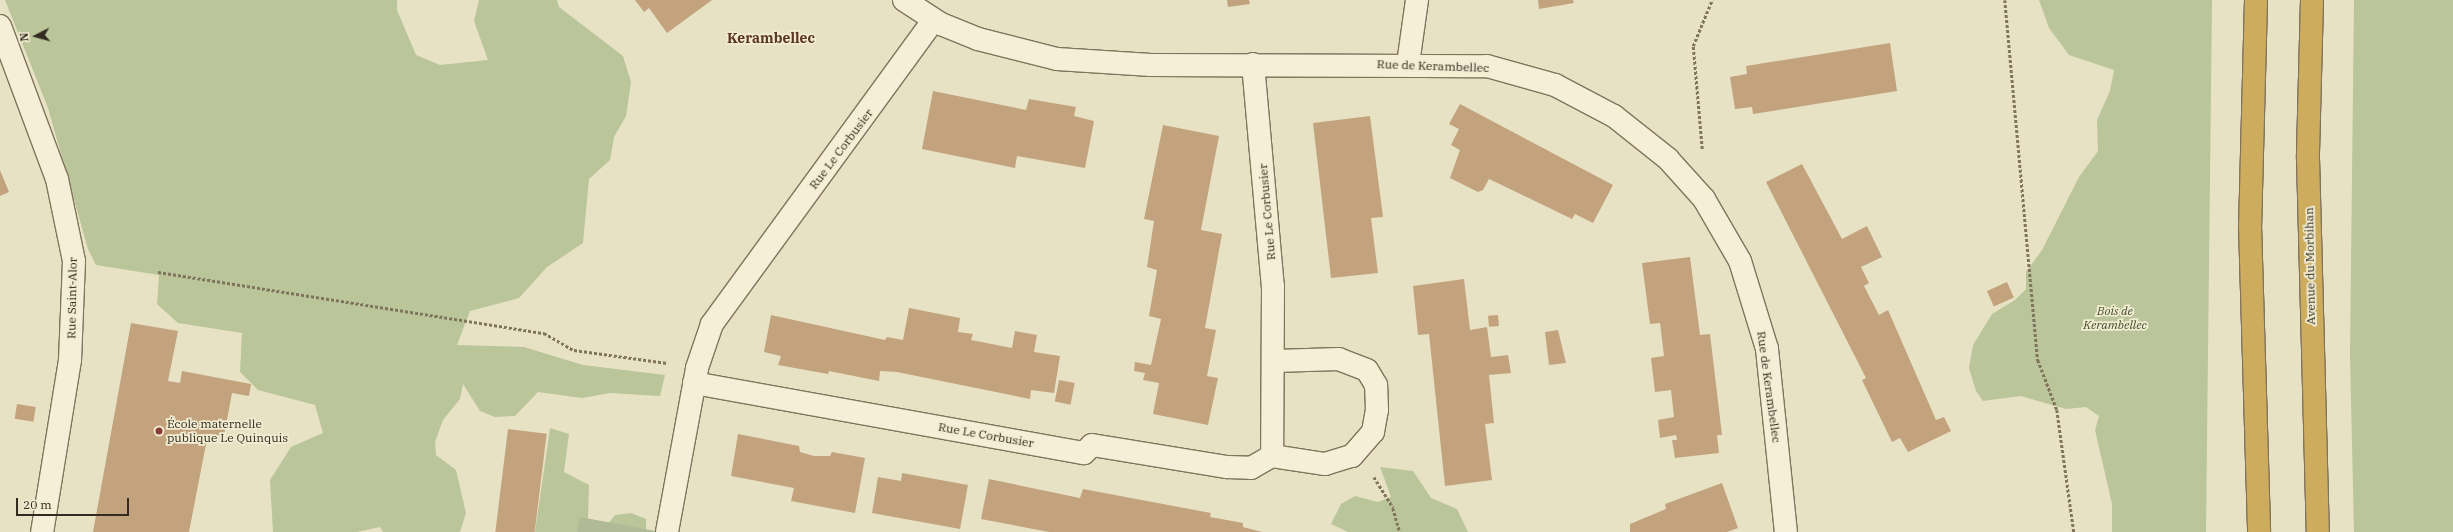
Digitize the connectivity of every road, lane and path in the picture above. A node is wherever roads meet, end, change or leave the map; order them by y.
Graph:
1 (904, 0) edge
2 (1417, 0) edge
3 (1712, 0) edge
4 (2005, 0) edge
5 (2256, 0) edge
6 (2312, 0) edge
7 (934, 20) junction
8 (0, 26) edge
9 (1253, 64) junction
10 (1408, 64) junction
11 (1689, 182) junction
12 (158, 272) dead end
13 (1275, 361) junction
14 (696, 375) junction
15 (1272, 456) junction
16 (1352, 456) junction
17 (42, 532) edge
18 (667, 532) edge
19 (1400, 532) edge
20 (1786, 532) edge
21 (2074, 532) edge
22 (2259, 532) edge
23 (2318, 532) edge

1 - 7 street, Rue de Kerambellec
2 - 10 street
3 - 11 path
4 - 21 path
5 - 22 highway
6 - 23 highway, Avenue du Morbihan
7 - 9 street, Rue de Kerambellec
7 - 14 street, Rue Le Corbusier
8 - 17 street, Rue Saint-Alor
9 - 10 street, Rue de Kerambellec
9 - 13 street, Rue Le Corbusier
10 - 11 street, Rue de Kerambellec
11 - 20 street, Rue de Kerambellec
12 - 14 path
13 - 15 street, Rue Le Corbusier
13 - 16 street
14 - 15 street, Rue Le Corbusier
14 - 18 street, Rue Le Corbusier
15 - 16 street
16 - 19 path

